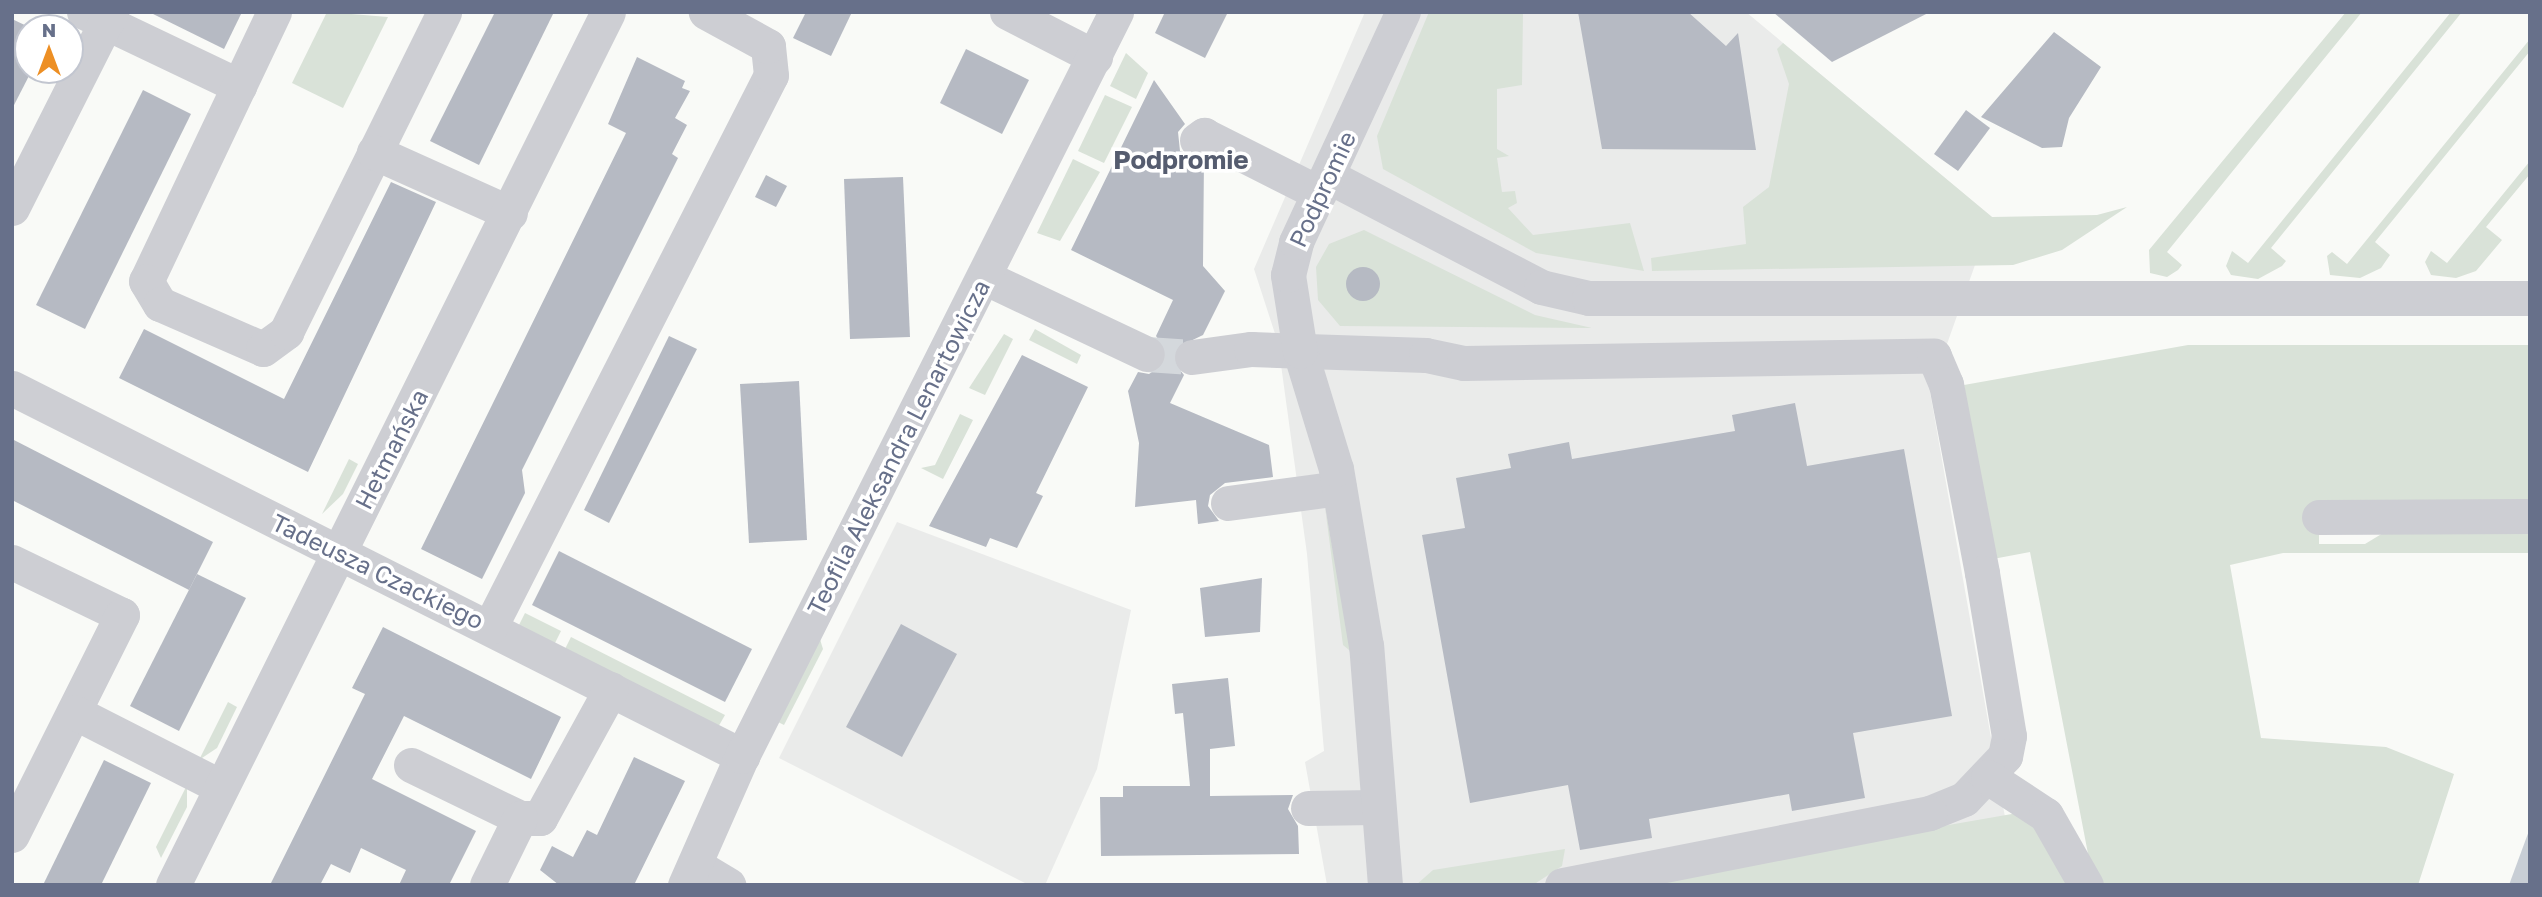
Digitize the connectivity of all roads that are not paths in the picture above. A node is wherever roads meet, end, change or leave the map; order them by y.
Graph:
1 (274, 12) edge
2 (444, 12) edge
3 (608, 12) edge
4 (706, 12) edge
5 (1007, 12) edge
6 (1116, 12) edge
7 (1403, 12) edge
8 (100, 16) edge
9 (1095, 57) junction
10 (239, 86) junction
11 (1197, 140) dead end
12 (374, 152) junction
13 (1324, 185) junction
14 (12, 208) edge
15 (510, 213) junction
16 (984, 277) junction
17 (2530, 298) edge
18 (1300, 351) junction
19 (1147, 354) tunnel mouth
20 (1192, 357) tunnel mouth
21 (12, 388) edge
22 (1339, 488) junction
23 (1228, 503) dead end
24 (2530, 516) edge
25 (2319, 517) dead end
26 (339, 553) junction
27 (12, 562) edge
28 (490, 627) junction
29 (611, 689) junction
30 (74, 712) junction
31 (742, 756) junction
32 (411, 765) dead end
33 (1988, 777) junction
34 (221, 787) junction
35 (1376, 807) junction
36 (1308, 808) dead end
37 (520, 818) junction
38 (12, 835) edge
39 (690, 875) edge
40 (1614, 878) edge
41 (173, 885) edge
42 (487, 885) edge
43 (728, 885) edge
44 (1385, 885) edge
45 (1562, 885) edge
46 (2086, 885) edge

1 - 10 street
2 - 12 street
3 - 15 street, Hetmańska
4 - 28 street
5 - 9 street
6 - 9 street, Teofila Aleksandra Lenartowicza
7 - 13 street, Podpromie
8 - 10 street
8 - 14 street
9 - 16 street, Teofila Aleksandra Lenartowicza
10 - 12 street
11 - 13 street
12 - 15 street
13 - 17 street
13 - 18 street, Podpromie
15 - 26 street, Hetmańska
16 - 19 street
16 - 31 street, Teofila Aleksandra Lenartowicza
18 - 20 street
18 - 22 street, Podpromie
18 - 33 street
21 - 26 street, Tadeusza Czackiego
22 - 23 street
22 - 35 street, Podpromie
24 - 25 street
26 - 28 street, Tadeusza Czackiego
26 - 34 street, Hetmańska
27 - 30 street
28 - 29 street, Tadeusza Czackiego
29 - 31 street, Tadeusza Czackiego
29 - 37 street
30 - 34 street
30 - 38 street
31 - 39 street, Teofila Aleksandra Lenartowicza
32 - 37 street
33 - 40 street
33 - 46 street
34 - 41 street, Hetmańska
35 - 36 street
35 - 44 street, Podpromie
37 - 42 street
39 - 43 street
40 - 45 street

